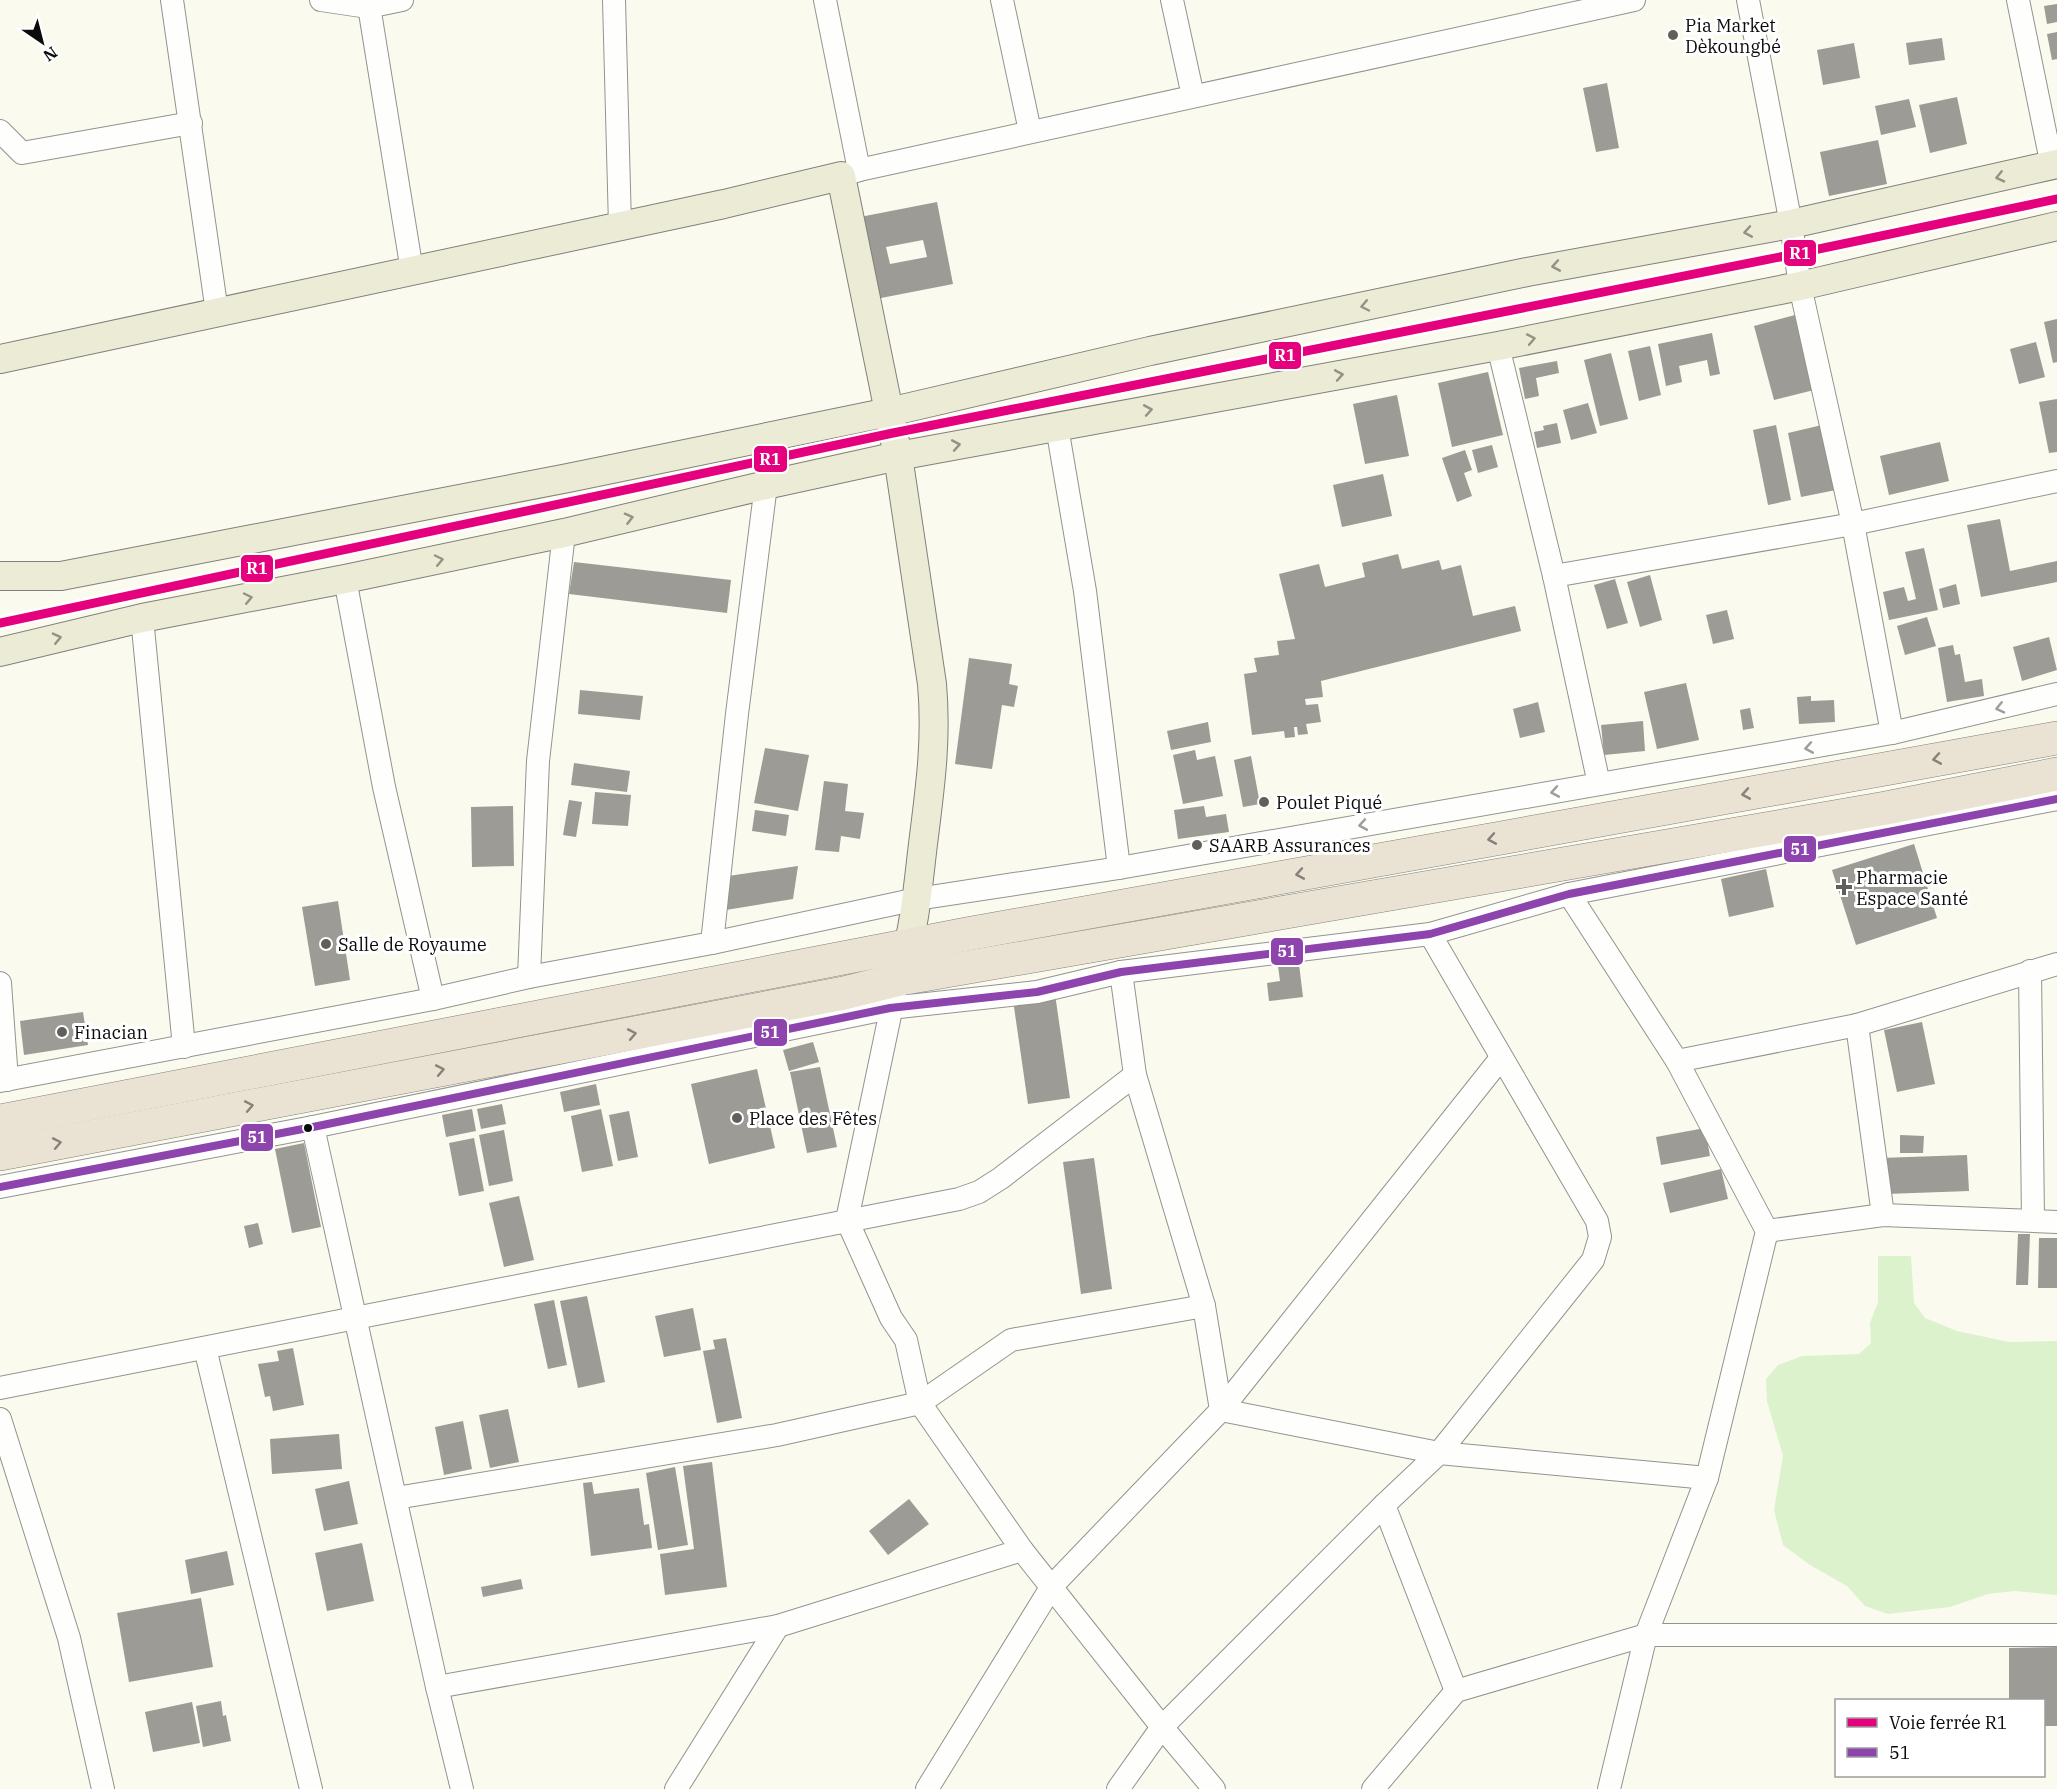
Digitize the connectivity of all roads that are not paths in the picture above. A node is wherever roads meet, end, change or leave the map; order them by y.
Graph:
1 (172, 0) edge
2 (321, 0) edge
3 (402, 0) edge
4 (614, 0) edge
5 (825, 0) edge
6 (1002, 0) edge
7 (1172, 0) edge
8 (1634, 0) edge
9 (1748, 0) edge
10 (2018, 0) edge
11 (1602, 3) edge
12 (368, 4) edge
13 (1193, 96) junction
14 (191, 123) junction
15 (0, 131) edge
16 (1030, 131) junction
17 (2054, 165) edge
18 (850, 173) junction
19 (1791, 224) junction
20 (620, 226) junction
21 (2057, 226) edge
22 (412, 271) junction
23 (1800, 286) junction
24 (217, 312) junction
25 (1498, 346) junction
26 (0, 359) edge
27 (889, 412) junction
28 (1057, 427) junction
29 (898, 456) junction
30 (2057, 481) edge
31 (766, 485) junction
32 (1853, 524) junction
33 (564, 533) junction
34 (0, 576) edge
35 (1554, 576) junction
36 (345, 579) junction
37 (142, 618) junction
38 (0, 652) edge
39 (2057, 694) edge
40 (1892, 733) junction
41 (2057, 738) edge
42 (2057, 774) edge
43 (1599, 784) junction
44 (2057, 799) edge
45 (1119, 868) junction
46 (1569, 894) junction
47 (917, 899) junction
48 (1430, 934) junction
49 (712, 943) junction
50 (909, 945) junction
51 (2057, 964) edge
52 (2030, 971) junction
53 (1121, 972) junction
54 (529, 977) junction
55 (0, 983) edge
56 (895, 994) junction
57 (433, 999) junction
58 (1857, 1025) junction
59 (184, 1047) junction
60 (1502, 1058) junction
61 (1677, 1061) junction
62 (1135, 1075) junction
63 (4, 1080) edge
64 (0, 1121) edge
65 (313, 1126) junction
66 (0, 1154) edge
67 (0, 1187) edge
68 (1883, 1215) junction
69 (847, 1220) junction
70 (2033, 1220) junction
71 (2057, 1222) edge
72 (1767, 1231) junction
73 (1204, 1306) junction
74 (356, 1318) junction
75 (205, 1348) junction
76 (0, 1388) edge
77 (920, 1403) junction
78 (1221, 1410) junction
79 (0, 1419) edge
80 (1439, 1453) junction
81 (1707, 1478) junction
82 (396, 1498) junction
83 (1384, 1505) junction
84 (1022, 1550) junction
85 (1052, 1586) junction
86 (778, 1626) junction
87 (1646, 1635) junction
88 (2057, 1635) edge
89 (437, 1687) junction
90 (1456, 1691) junction
91 (1162, 1727) junction
92 (103, 1789) edge
93 (311, 1789) edge
94 (462, 1789) edge
95 (676, 1789) edge
96 (927, 1789) edge
97 (1118, 1789) edge
98 (1214, 1789) edge
99 (1373, 1789) edge
100 (1609, 1789) edge

1 - 14 street
2 - 12 street
3 - 12 street
4 - 20 street
5 - 18 street
6 - 16 street
7 - 13 street
8 - 11 street
9 - 19 street
10 - 17 street
11 - 13 street
12 - 22 street
13 - 16 street
14 - 15 street
14 - 24 street
16 - 18 street
17 -> 19 main road
18 - 20 main road
18 - 27 main road
19 - 23 street
19 -> 27 main road
20 - 22 main road
21 - 23 main road
22 - 24 main road
25 -> 23 main road
23 - 32 street
24 - 26 main road
28 -> 25 main road
25 - 35 street
27 - 29 main road
27 - 34 main road
29 -> 28 main road
28 - 45 street
29 - 31 main road
29 - 47 main road
30 - 32 street
33 -> 31 main road
31 - 49 street
32 - 35 street
32 - 40 street
36 -> 33 main road
33 - 54 street
35 - 43 street
37 -> 36 main road
36 - 57 street
38 -> 37 main road
37 - 59 street
39 -> 40 street
40 -> 43 street
41 -> 50 highway
42 - 56 highway
43 -> 45 street
44 - 46 street
45 - 47 street
46 - 48 street
46 - 61 street
47 - 49 street
47 - 50 main road
48 - 53 street
48 - 60 street
49 - 54 street
50 - 56 main road
50 - 64 highway
51 - 52 street
52 - 58 street
52 - 70 street
53 - 56 street
53 - 62 street
54 - 57 street
55 - 63 street
56 - 65 street
66 -> 56 highway
56 - 69 street
57 - 59 street
58 - 61 street
58 - 68 street
59 - 63 street
60 - 78 street
60 - 80 street
61 - 72 street
62 - 69 street
62 - 73 street
65 - 67 street
65 - 74 street
68 - 70 street
68 - 72 street
69 - 74 street
69 - 77 street
70 - 71 street
72 - 81 street
73 - 77 street
73 - 78 street
74 - 75 street
74 - 82 street
75 - 76 street
75 - 93 street
77 - 82 street
77 - 84 street
78 - 80 street
78 - 85 street
79 - 92 street
80 - 81 street
80 - 83 street
81 - 87 street
82 - 89 street
83 - 90 street
83 - 91 street
84 - 85 street
84 - 86 street
85 - 91 street
85 - 96 street
86 - 89 street
86 - 95 street
87 - 88 street
87 - 90 street
87 - 100 street
89 - 94 street
90 - 99 street
91 - 97 street
91 - 98 street

